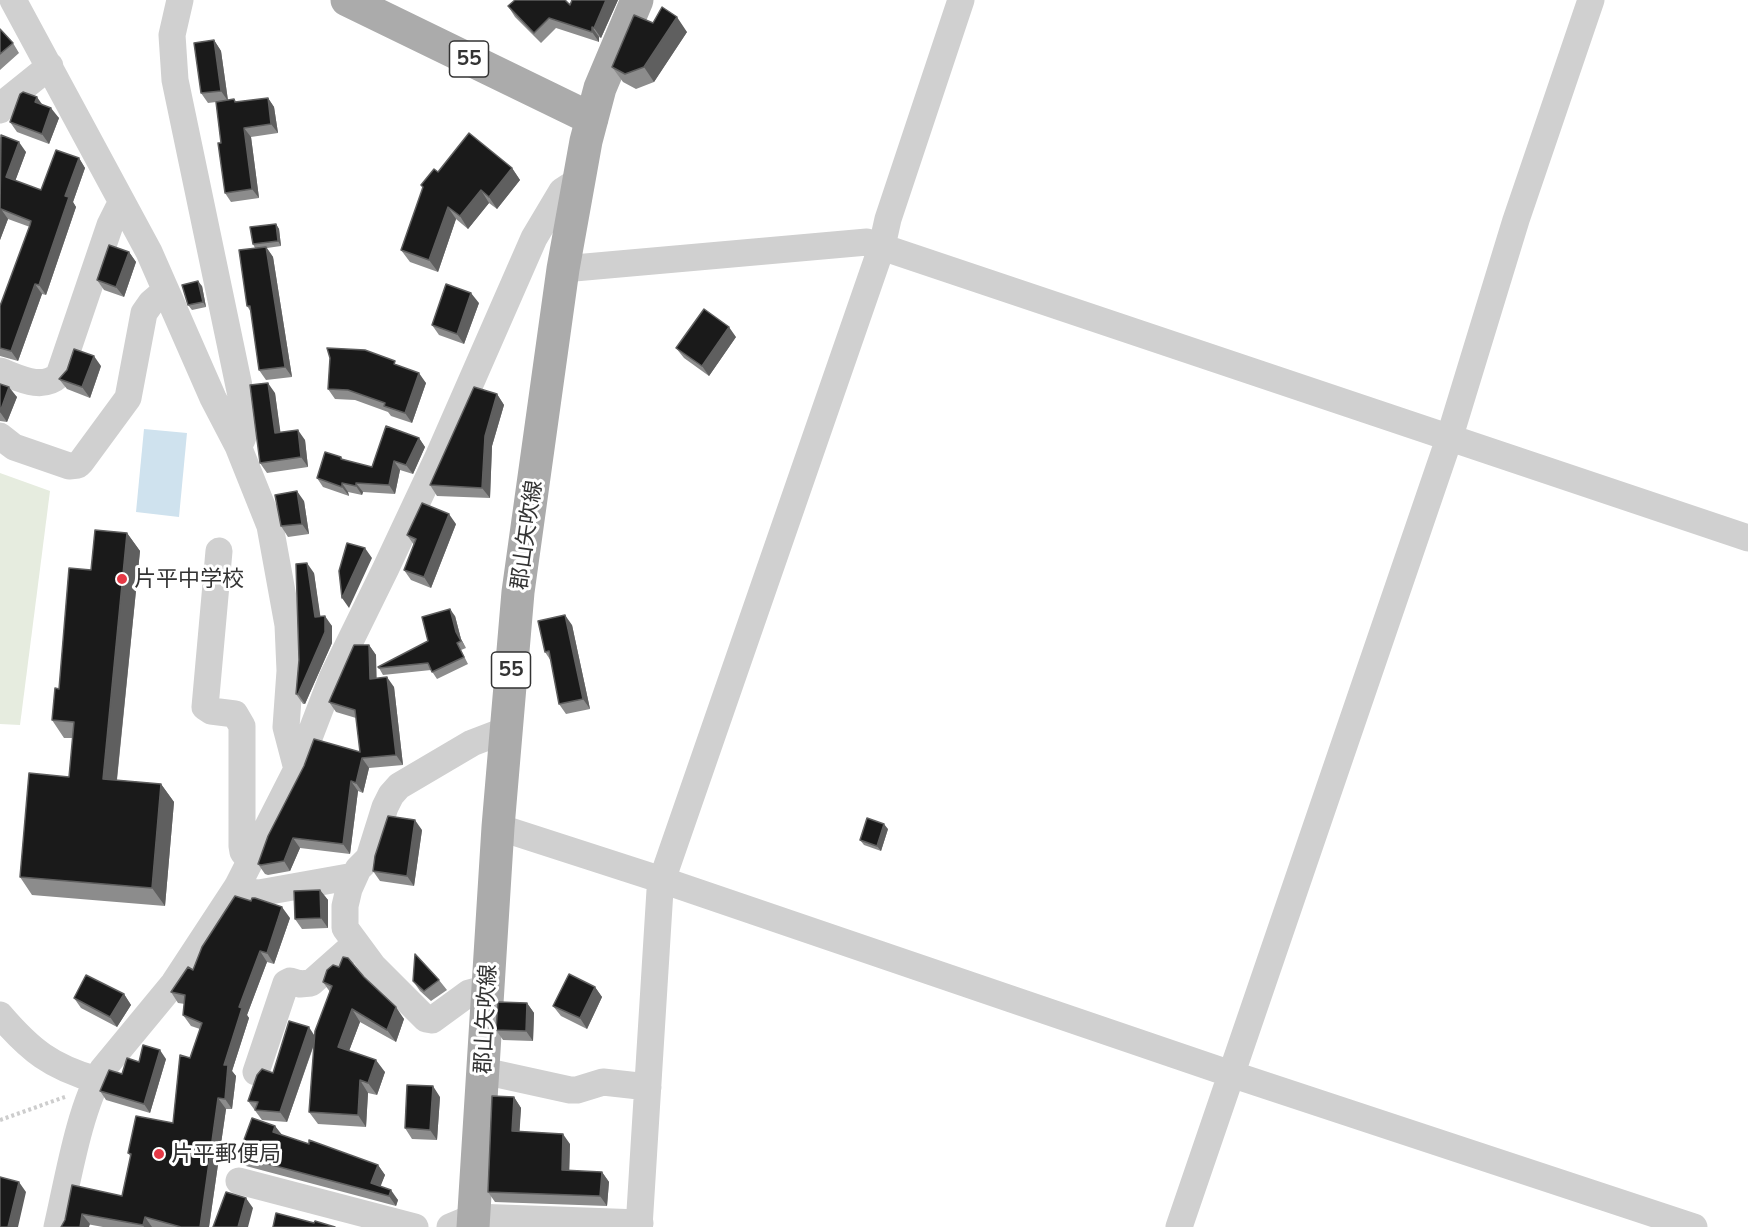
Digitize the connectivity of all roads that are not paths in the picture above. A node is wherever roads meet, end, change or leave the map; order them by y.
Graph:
1 (13, 0) edge
2 (180, 0) edge
3 (347, 0) edge
4 (638, 0) edge
5 (961, 0) edge
6 (1591, 0) edge
7 (50, 66) junction
8 (0, 110) edge
9 (592, 119) junction
10 (579, 180) junction
11 (124, 206) junction
12 (882, 246) junction
13 (563, 269) junction
14 (165, 291) junction
15 (0, 371) edge
16 (0, 436) edge
17 (1449, 439) junction
18 (238, 446) junction
19 (1748, 538) edge
20 (219, 550) dead end
21 (506, 730) junction
22 (297, 769) junction
23 (498, 827) junction
24 (250, 861) junction
25 (354, 876) junction
26 (662, 880) junction
27 (237, 887) junction
28 (356, 944) junction
29 (488, 988) junction
30 (0, 1015) edge
31 (256, 1072) edge
32 (483, 1073) junction
33 (1231, 1074) junction
34 (648, 1087) junction
35 (93, 1091) junction
36 (239, 1181) dead end
37 (466, 1224) edge
38 (639, 1225) edge
39 (62, 1226) edge
40 (415, 1227) edge
41 (1179, 1227) edge
42 (1694, 1227) edge

1 - 7 street
2 - 18 street
3 - 9 main road, 55
4 - 9 main road, 郡山矢吹線
5 - 12 street
6 - 17 street
7 - 8 street
7 - 11 street
9 - 10 main road, 郡山矢吹線 / 55
10 - 13 main road, 郡山矢吹線 / 55
10 - 22 street
11 - 14 street
11 - 15 street
12 - 13 street
12 - 17 street
12 - 26 street
13 - 21 main road, 郡山矢吹線 / 55
14 - 16 street
14 - 18 street
17 - 19 street
17 - 33 street
18 - 22 street
20 - 24 street
21 - 23 main road, 郡山矢吹線 / 55
21 - 25 street
22 - 24 street
23 - 26 street
23 - 29 main road, 郡山矢吹線 / 55
24 - 27 street
25 - 27 street
25 - 28 street
26 - 33 street
26 - 34 street
27 - 35 street
28 - 29 street
28 - 31 street
29 - 32 main road, 郡山矢吹線 / 55
30 - 35 street
32 - 34 street
32 - 37 main road, 郡山矢吹線 / 55
33 - 41 street
33 - 42 street
34 - 38 street
35 - 39 street
36 - 40 street
37 - 38 street

